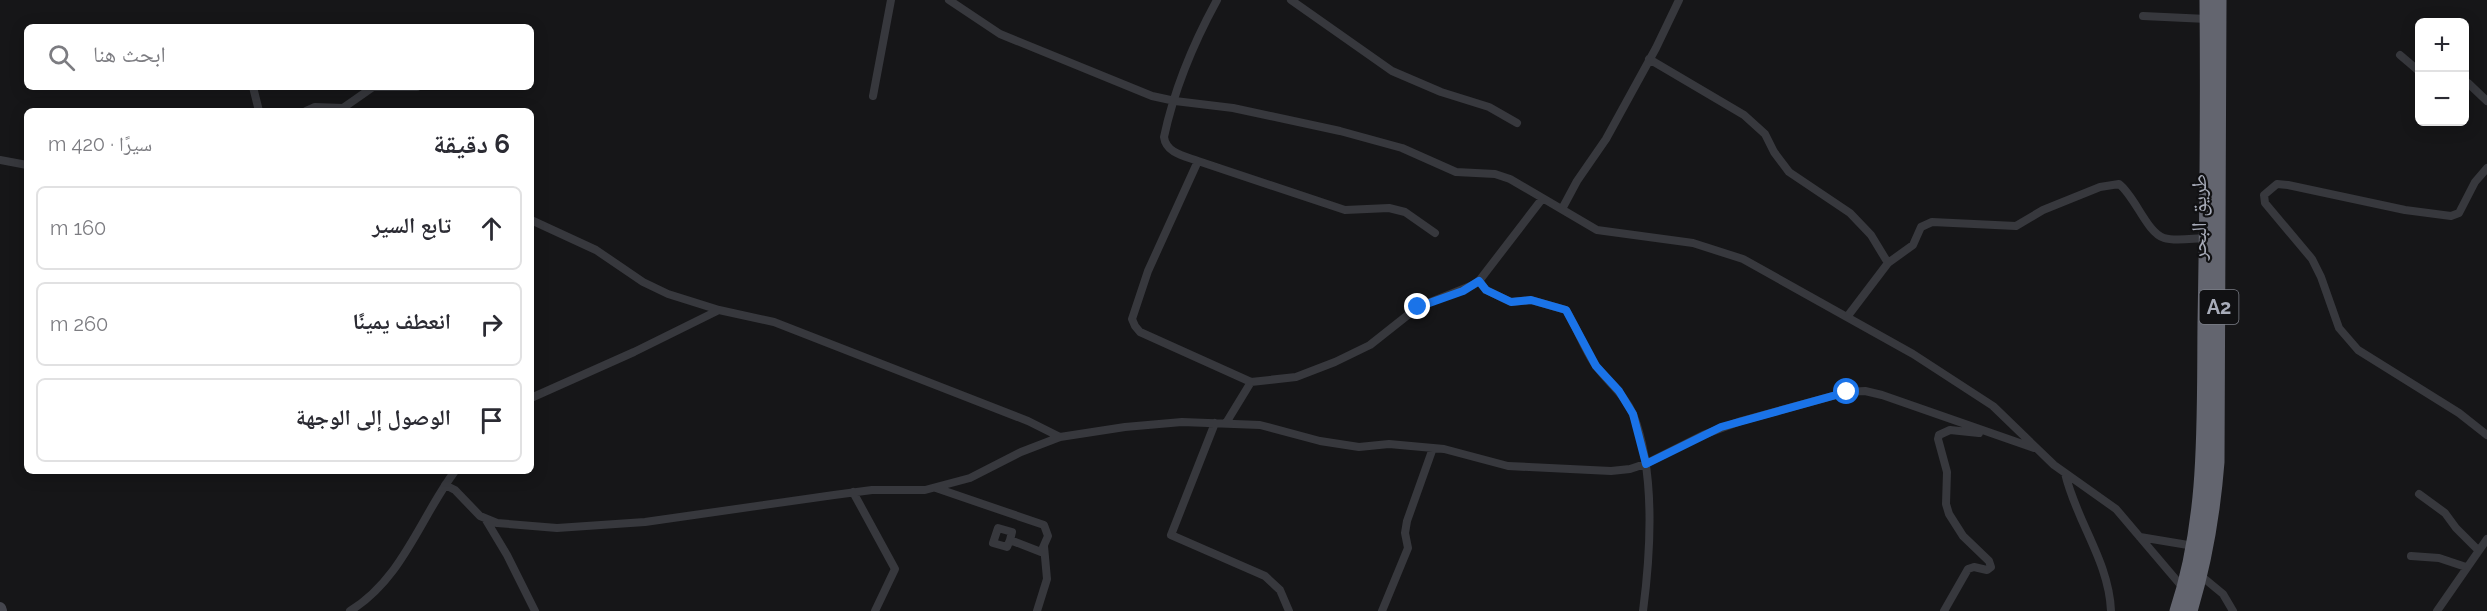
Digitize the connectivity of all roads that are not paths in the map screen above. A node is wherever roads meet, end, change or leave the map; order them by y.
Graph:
1 (891, 0) edge
2 (949, 0) edge
3 (1217, 0) edge
4 (1291, 0) edge
5 (1679, 0) edge
6 (2207, 0) edge
7 (2218, 0) edge
8 (2143, 16) dead end
9 (2207, 19) junction
10 (2400, 55) dead end
11 (1649, 59) junction
12 (2415, 68) edge
13 (2469, 85) edge
14 (254, 90) edge
15 (370, 90) edge
16 (873, 96) dead end
17 (1175, 101) junction
18 (2487, 101) edge
19 (258, 108) edge
20 (315, 108) edge
21 (343, 108) edge
22 (343, 108) edge
23 (1517, 123) dead end
24 (0, 160) edge
25 (1198, 162) junction
26 (24, 164) edge
27 (2487, 168) edge
28 (1542, 199) junction
29 (1562, 209) junction
30 (534, 221) edge
31 (1435, 233) dead end
32 (2206, 238) junction
33 (1888, 263) junction
34 (1479, 281) junction
35 (718, 310) junction
36 (1847, 317) junction
37 (1251, 382) junction
38 (534, 397) edge
39 (1215, 423) junction
40 (1226, 423) junction
41 (1991, 435) junction
42 (2487, 435) edge
43 (1060, 437) junction
44 (1433, 448) junction
45 (2034, 448) junction
46 (1646, 464) junction
47 (2066, 473) junction
48 (453, 474) edge
49 (445, 485) junction
50 (935, 488) junction
51 (853, 492) junction
52 (2419, 495) dead end
53 (486, 520) junction
54 (2140, 537) junction
55 (2487, 539) edge
56 (1010, 540) dead end
57 (1044, 546) junction
58 (2194, 546) junction
59 (2478, 550) junction
60 (2410, 556) dead end
61 (2466, 567) junction
62 (2200, 575) junction
63 (2184, 589) junction
64 (350, 611) edge
65 (535, 611) edge
66 (875, 611) edge
67 (1037, 611) edge
68 (1289, 611) edge
69 (1382, 611) edge
70 (1643, 611) edge
71 (1944, 611) edge
72 (2111, 611) edge
73 (2177, 611) edge
74 (2190, 611) edge
75 (2233, 611) edge
76 (2437, 611) edge

1 - 16 street
2 - 17 street
3 - 17 street
4 - 23 street
5 - 11 street
6 - 9 highway, طريق البحر / A2
7 - 62 highway, طريق البحر / A2
8 - 9 street
9 - 32 highway, طريق البحر / A2
10 - 12 street
11 - 29 street
11 - 33 street
13 - 18 street
14 - 19 street
15 - 22 street
17 - 25 street
17 - 28 street
20 - 21 street
24 - 26 street
25 - 31 street
25 - 37 street
27 - 42 street
28 - 29 street
28 - 34 street
29 - 36 street
30 - 35 street
32 - 33 street
32 - 58 highway, طريق البحر / A2
33 - 36 street
34 - 37 street
34 - 46 street
35 - 38 street
35 - 43 street
36 - 45 street
37 - 40 street
39 - 40 street
39 - 43 street
39 - 68 street
40 - 44 street
41 - 45 street
41 - 46 street
41 - 71 street
43 - 50 street
44 - 46 street
44 - 69 street
45 - 47 street
46 - 70 street
47 - 54 street
47 - 72 street
48 - 49 street
49 - 53 street
49 - 64 street
50 - 51 street
50 - 57 street
51 - 53 street
51 - 66 street
52 - 59 street
53 - 65 street
54 - 58 street
54 - 63 street
55 - 59 street
56 - 57 street
57 - 67 street
58 - 63 highway, طريق البحر / A2
59 - 61 street
60 - 61 street
61 - 76 street
62 - 74 highway, طريق البحر / A2
62 - 75 street
63 - 73 highway, طريق البحر / A2

